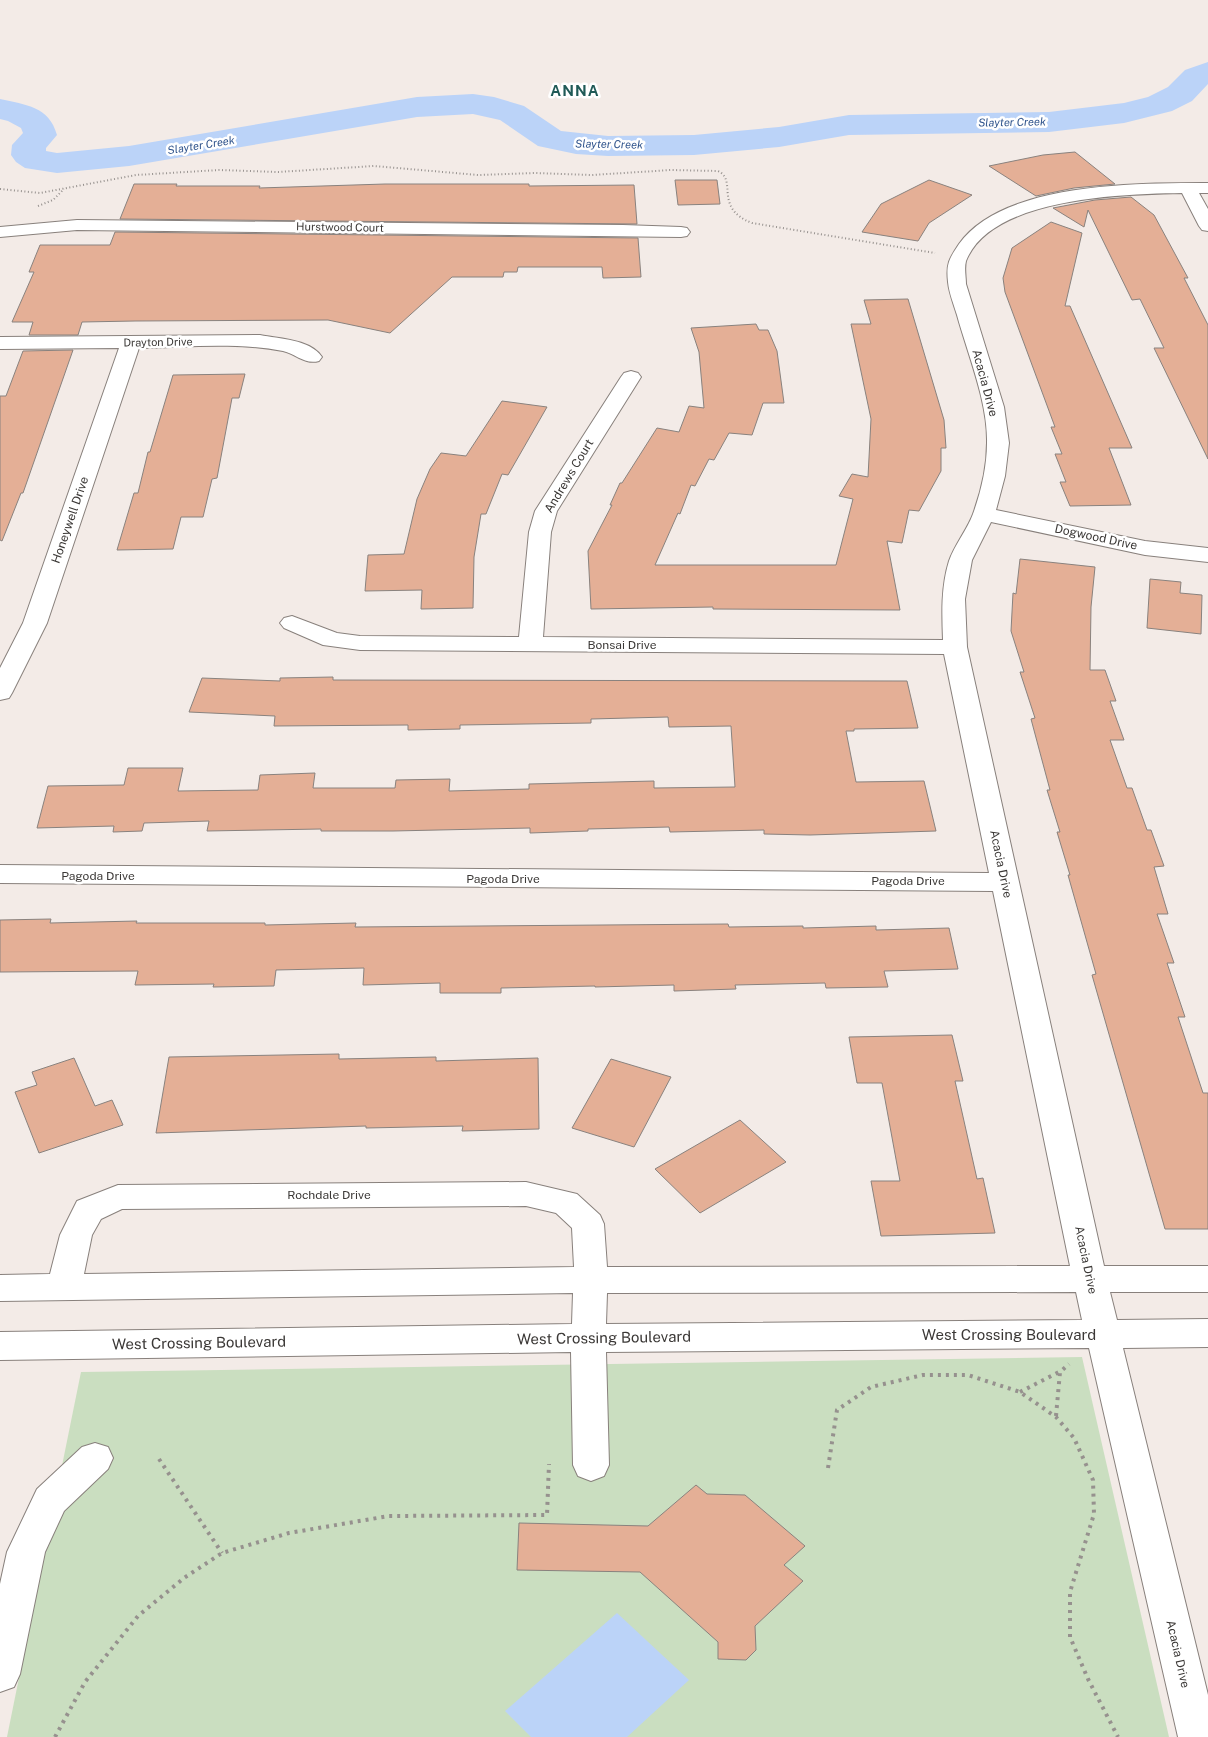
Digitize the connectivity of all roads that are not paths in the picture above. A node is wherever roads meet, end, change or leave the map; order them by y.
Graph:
1 (1198, 188) edge
2 (1208, 226) edge
3 (0, 232) edge
4 (680, 232) dead end
5 (131, 343) junction
6 (0, 344) edge
7 (312, 357) dead end
8 (631, 377) dead end
9 (984, 514) junction
10 (1208, 555) edge
11 (292, 623) dead end
12 (530, 644) junction
13 (955, 647) junction
14 (0, 694) edge
15 (0, 874) edge
16 (1005, 882) junction
17 (1208, 1279) edge
18 (590, 1280) junction
19 (1090, 1280) junction
20 (64, 1287) junction
21 (0, 1288) edge
22 (1208, 1333) edge
23 (1103, 1335) junction
24 (588, 1338) junction
25 (0, 1346) edge
26 (95, 1458) dead end
27 (591, 1465) dead end
28 (0, 1674) edge
29 (1198, 1700) edge
30 (1198, 1737) edge

1 - 2 street
1 - 9 street, Acacia Drive
3 - 4 street, Hurstwood Court
5 - 6 street, Drayton Drive
5 - 7 street, Drayton Drive
5 - 14 street, Honeywell Drive
8 - 12 street, Andrews Court
9 - 10 street, Dogwood Drive
9 - 13 street, Acacia Drive
11 - 12 street, Bonsai Drive
12 - 13 street, Bonsai Drive
13 - 16 street, Acacia Drive
15 - 16 street, Pagoda Drive
16 - 19 street, Acacia Drive
17 - 19 street
18 - 19 street
18 - 20 street
18 - 20 street, Rochdale Drive
18 - 24 street, Rochdale Drive
19 - 23 street, Acacia Drive
20 - 21 street
22 - 23 street, West Crossing Boulevard
23 - 24 street, West Crossing Boulevard
23 - 29 street, Acacia Drive
24 - 25 street, West Crossing Boulevard
24 - 27 street, Rochdale Drive
26 - 28 street
29 - 30 street, Acacia Drive

